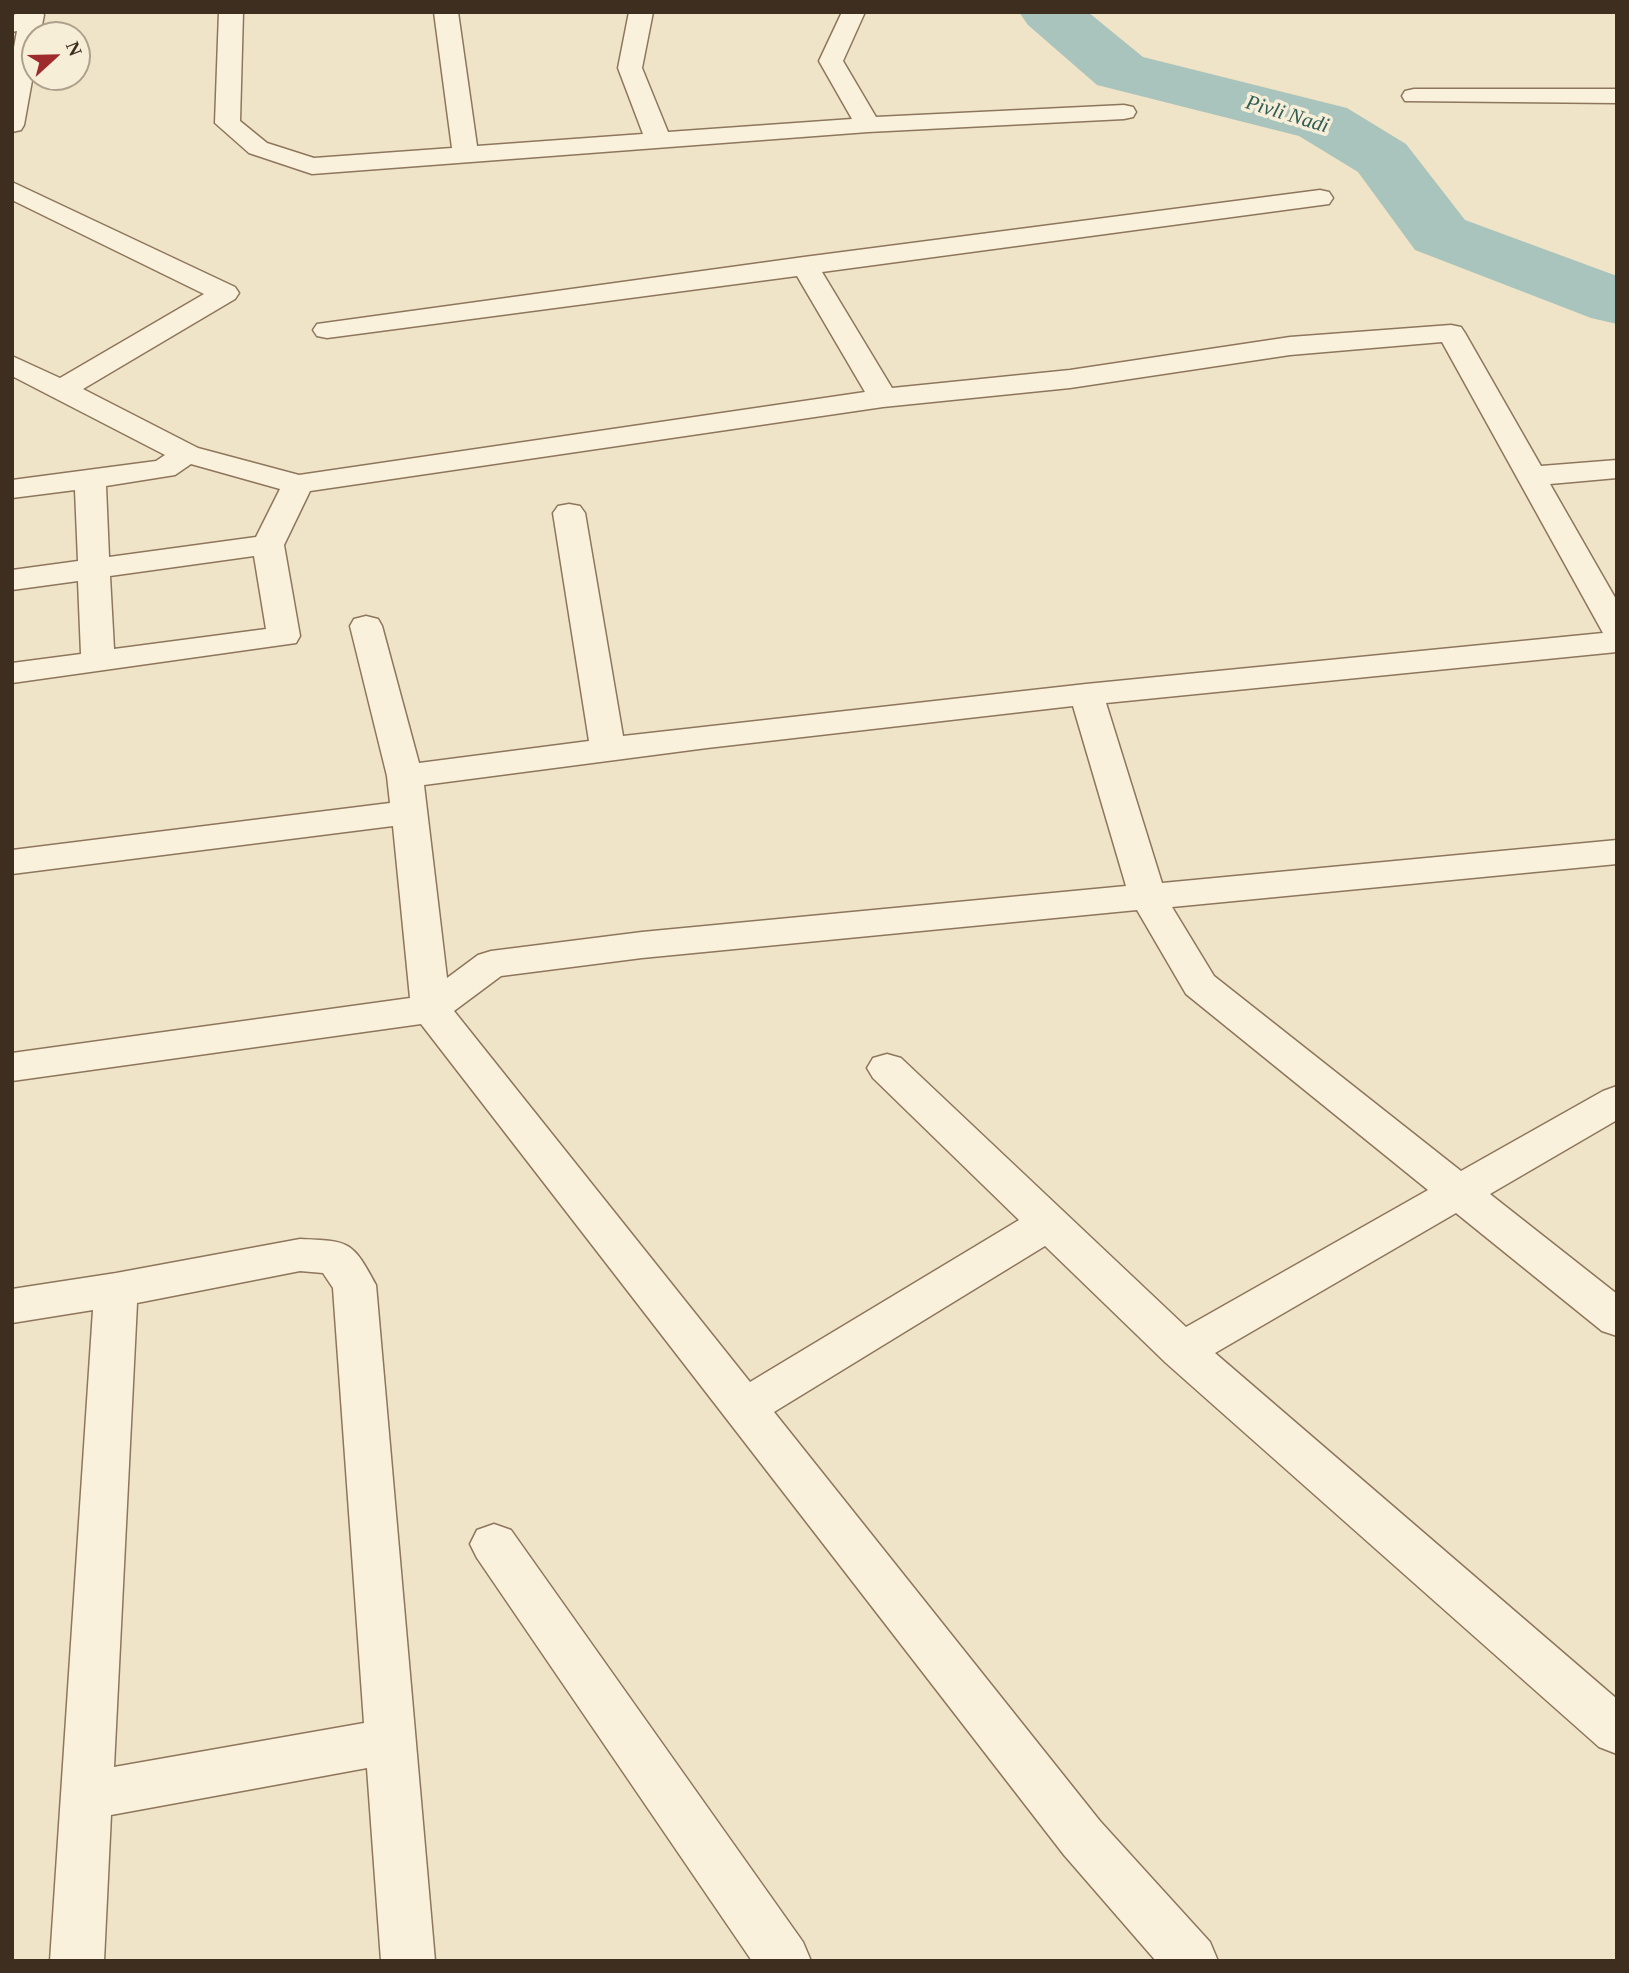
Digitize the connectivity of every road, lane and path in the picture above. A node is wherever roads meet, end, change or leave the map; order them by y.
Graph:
1 (231, 12) edge
2 (446, 12) edge
3 (642, 12) edge
4 (854, 12) edge
5 (28, 17) edge
6 (1414, 96) dead end
7 (1617, 96) edge
8 (1124, 112) dead end
9 (12, 125) edge
10 (868, 125) junction
11 (658, 139) junction
12 (465, 154) junction
13 (12, 190) edge
14 (1320, 198) dead end
15 (804, 265) junction
16 (327, 330) dead end
17 (12, 365) edge
18 (61, 390) junction
19 (883, 398) junction
20 (187, 454) junction
21 (1617, 469) edge
22 (1531, 476) junction
23 (90, 479) junction
24 (298, 484) junction
25 (12, 489) edge
26 (569, 513) dead end
27 (268, 545) junction
28 (93, 569) junction
29 (12, 580) edge
30 (366, 626) dead end
31 (1617, 630) edge
32 (1617, 642) edge
33 (98, 661) junction
34 (12, 673) edge
35 (1086, 695) junction
36 (608, 748) junction
37 (405, 776) junction
38 (409, 812) junction
39 (1617, 852) edge
40 (12, 862) edge
41 (1148, 897) junction
42 (431, 1009) junction
43 (12, 1067) edge
44 (887, 1068) dead end
45 (1617, 1101) edge
46 (1460, 1192) junction
47 (1049, 1223) junction
48 (116, 1290) junction
49 (12, 1306) edge
50 (1617, 1319) edge
51 (1182, 1351) junction
52 (743, 1409) junction
53 (494, 1544) dead end
54 (1617, 1731) edge
55 (390, 1741) junction
56 (86, 1796) junction
57 (77, 1961) edge
58 (408, 1961) edge
59 (784, 1961) edge
60 (1191, 1961) edge

1 - 12 street
2 - 12 street
3 - 11 street
4 - 10 street
5 - 9 street
6 - 7 street
8 - 10 street
10 - 11 street
11 - 12 street
13 - 18 street
14 - 15 street
15 - 16 street
15 - 19 street
17 - 18 street
18 - 20 street
19 - 22 street
19 - 24 street
20 - 23 street
20 - 24 street
21 - 22 street
22 - 31 street
23 - 25 street
23 - 28 street
24 - 27 street
26 - 36 street
27 - 28 street
27 - 33 street
28 - 29 street
28 - 33 street
30 - 37 street
32 - 35 street
33 - 34 street
35 - 36 street
35 - 41 street
36 - 37 street
37 - 38 street
38 - 40 street
38 - 42 street
39 - 41 street
41 - 42 street
41 - 46 street
42 - 43 street
42 - 52 street
44 - 47 street
45 - 46 street
46 - 50 street
46 - 51 street
47 - 51 street
47 - 52 street
48 - 49 street
48 - 55 street
48 - 56 street
51 - 54 street
52 - 60 street
53 - 59 street
55 - 56 street
55 - 58 street
56 - 57 street

